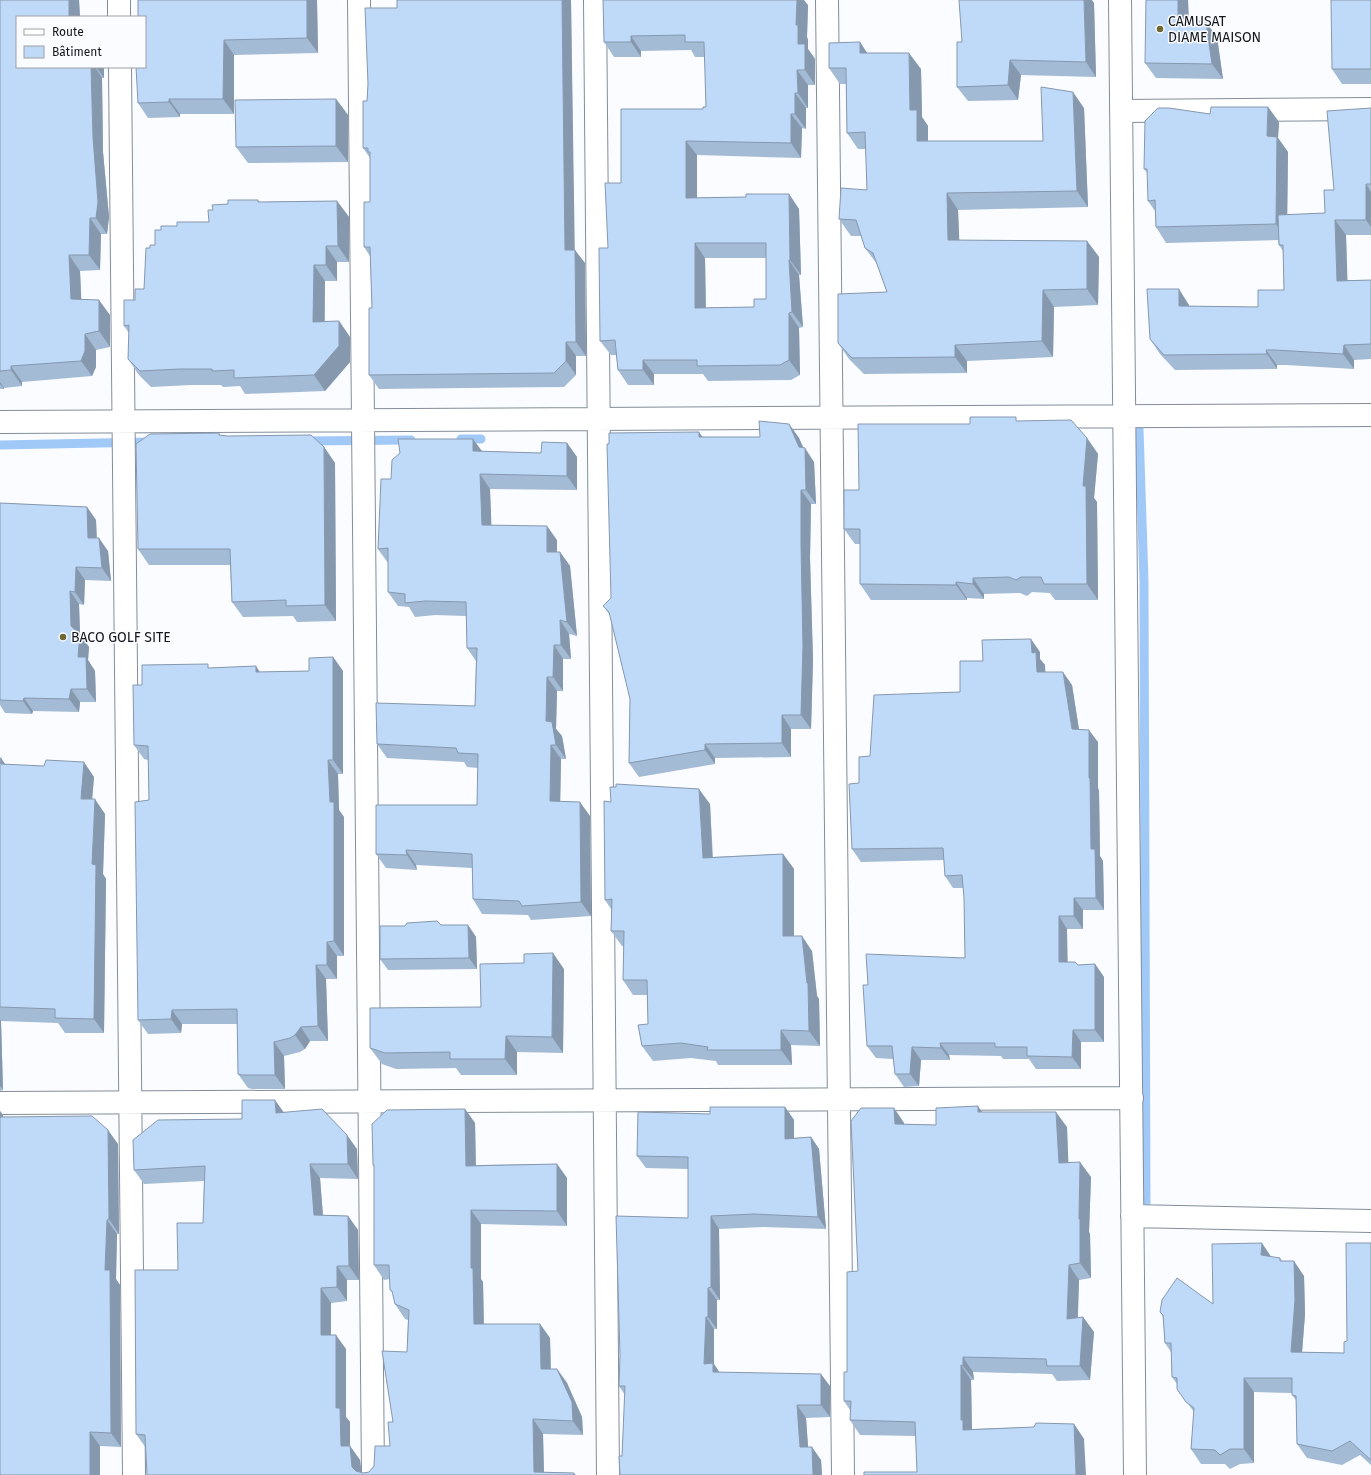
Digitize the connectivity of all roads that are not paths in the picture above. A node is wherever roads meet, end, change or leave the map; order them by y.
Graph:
1 (119, 0) edge
2 (359, 0) edge
3 (595, 0) edge
4 (827, 0) edge
5 (1120, 0) edge
6 (119, 16) edge
7 (120, 68) edge
8 (1371, 109) edge
9 (1121, 111) junction
10 (1371, 415) edge
11 (1125, 416) junction
12 (832, 418) junction
13 (598, 419) junction
14 (363, 420) junction
15 (124, 421) junction
16 (0, 422) edge
17 (1132, 1098) junction
18 (839, 1099) junction
19 (605, 1100) junction
20 (369, 1101) junction
21 (130, 1102) junction
22 (0, 1103) edge
23 (1132, 1216) junction
24 (1371, 1221) edge
25 (134, 1475) edge
26 (373, 1475) edge
27 (608, 1475) edge
28 (843, 1475) edge
29 (1135, 1475) edge

1 - 6 street
2 - 14 street
3 - 13 street
4 - 12 street
5 - 9 street
7 - 15 street
8 - 9 street
9 - 11 street
10 - 11 street
11 - 12 street
11 - 17 street
12 - 13 street
12 - 18 street
13 - 14 street
13 - 19 street
14 - 15 street
14 - 20 street
15 - 16 street
15 - 21 street
17 - 18 street
17 - 23 street
18 - 19 street
18 - 28 street
19 - 20 street
19 - 27 street
20 - 21 street
20 - 26 street
21 - 22 street
21 - 25 street
23 - 24 street
23 - 29 street

